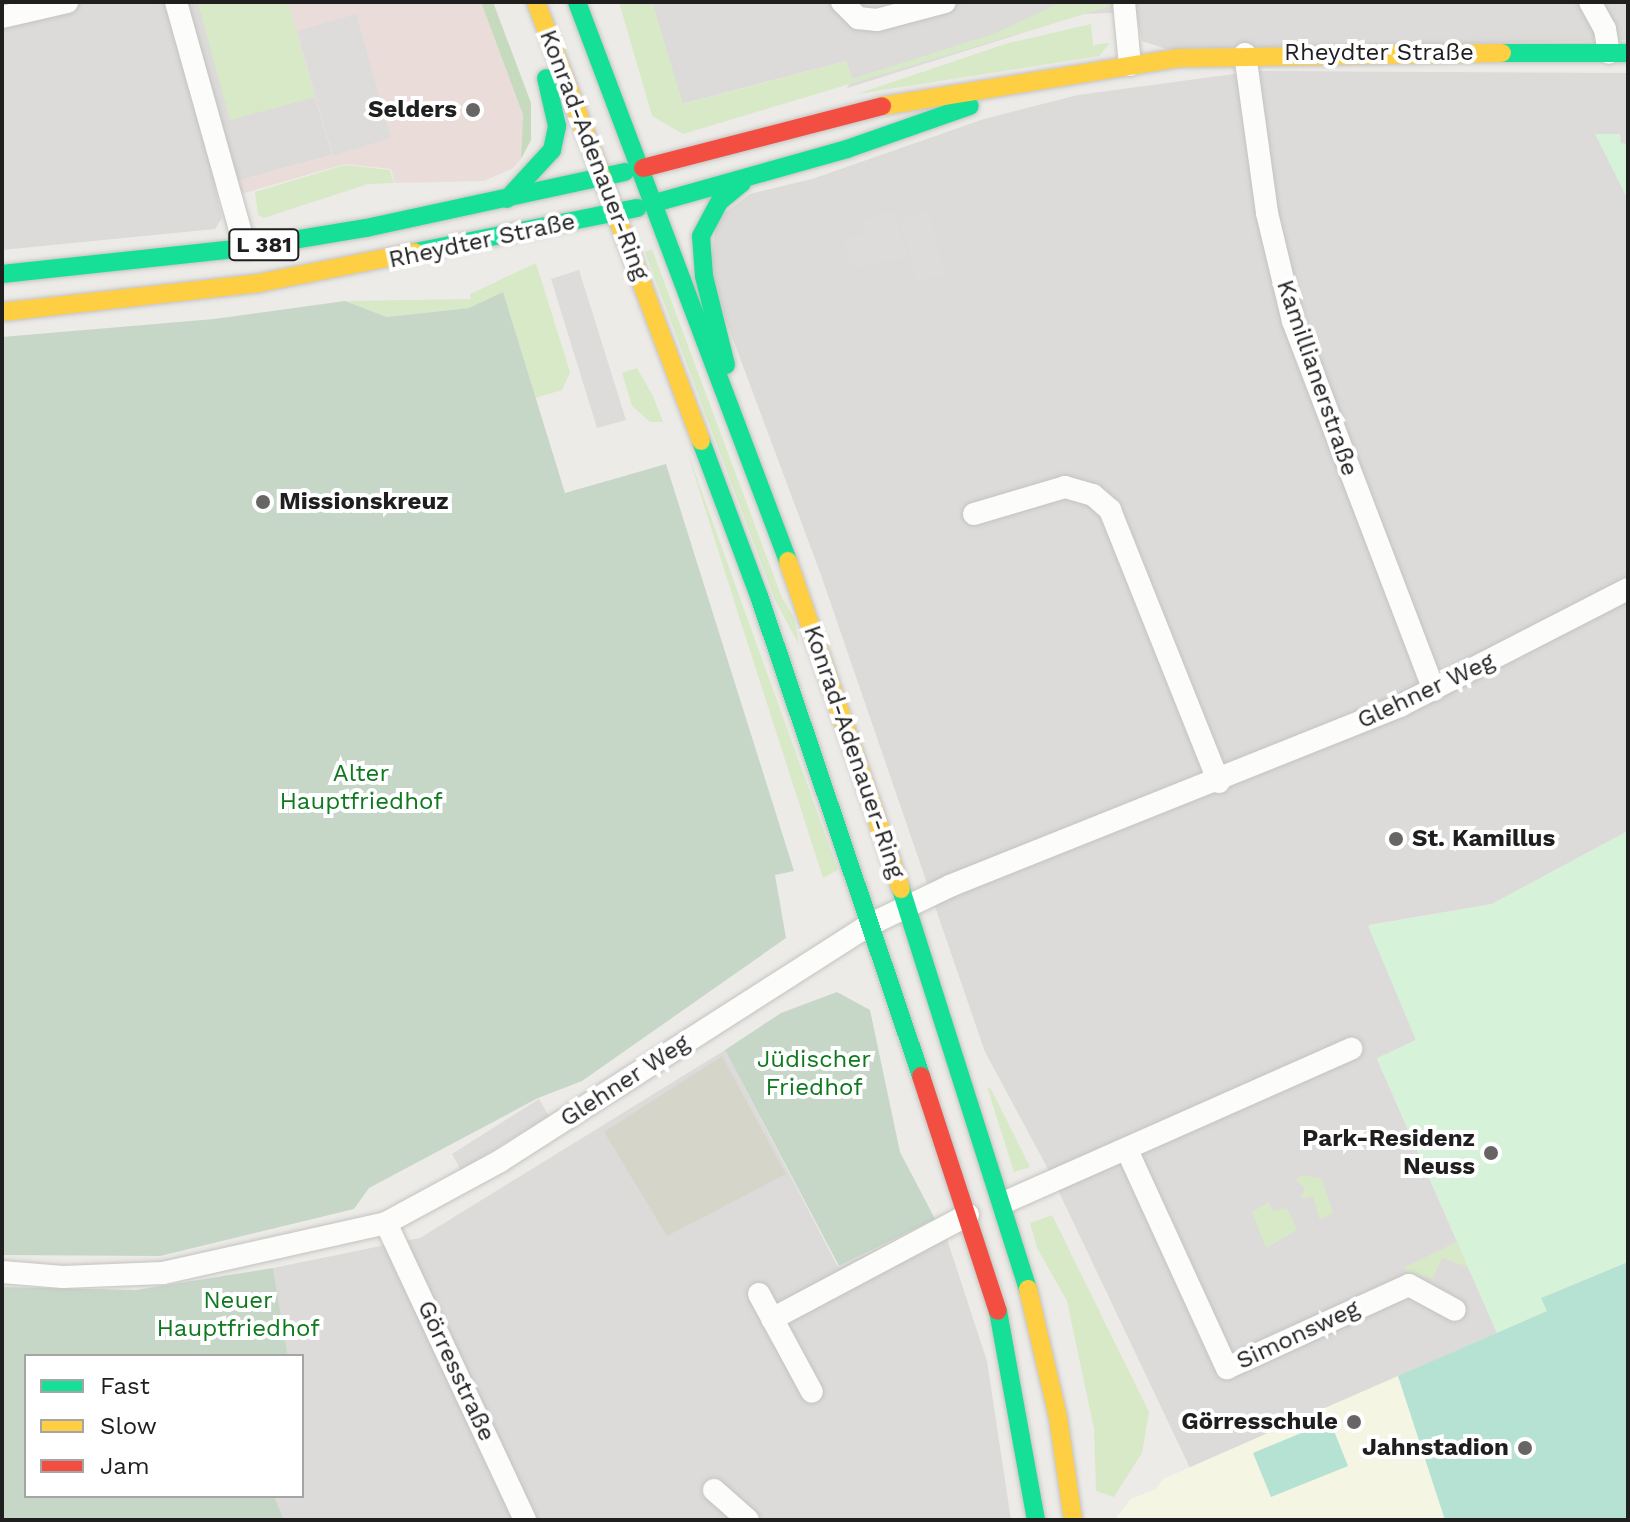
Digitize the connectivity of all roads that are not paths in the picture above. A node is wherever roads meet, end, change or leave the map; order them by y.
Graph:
1 (67, 2) edge
2 (176, 2) edge
3 (517, 2) edge
4 (536, 2) edge
5 (577, 2) edge
6 (842, 2) edge
7 (945, 2) edge
8 (1124, 2) edge
9 (1590, 2) edge
10 (2, 17) edge
11 (1619, 53) edge
12 (1245, 54) junction
13 (1130, 65) junction
14 (1041, 82) junction
15 (643, 168) junction
16 (604, 177) junction
17 (755, 177) junction
18 (506, 200) junction
19 (655, 203) junction
20 (617, 213) junction
21 (245, 248) junction
22 (2, 274) edge
23 (2, 312) edge
24 (726, 396) junction
25 (974, 514) dead end
26 (1628, 589) edge
27 (1434, 690) junction
28 (1219, 782) junction
29 (906, 907) junction
30 (871, 924) junction
31 (1351, 1049) dead end
32 (1127, 1150) junction
33 (1003, 1203) junction
34 (968, 1215) junction
35 (386, 1223) junction
36 (2, 1272) edge
37 (759, 1294) dead end
38 (1455, 1310) dead end
39 (772, 1319) junction
40 (812, 1392) dead end
41 (714, 1490) dead end
42 (525, 1520) edge
43 (748, 1520) edge
44 (1036, 1520) edge
45 (1073, 1520) edge

1 - 10 street
2 - 21 street
3 - 18 main road
4 - 16 main road, Konrad-Adenauer-Ring
5 - 15 main road, Konrad-Adenauer-Ring
6 - 7 street
8 - 13 street
9 - 11 street
11 - 12 main road, Rheydter Straße / L 381
12 - 13 main road, Rheydter Straße / L 381
12 - 27 street, Kamillianerstraße
13 - 14 main road, Rheydter Straße / L 381
14 - 15 main road, Rheydter Straße / L 381
14 - 17 main road, Rheydter Straße / L 381
15 - 16 main road, Rheydter Straße / L 381
15 - 19 main road, Konrad-Adenauer-Ring
16 - 18 main road, Rheydter Straße / L 381
16 - 20 main road, Konrad-Adenauer-Ring
17 - 19 main road, Rheydter Straße / L 381
17 - 24 main road
18 - 21 main road, Rheydter Straße / L 381
19 - 20 main road, Rheydter Straße / L 381
19 - 24 main road, Konrad-Adenauer-Ring
20 - 23 main road, Rheydter Straße / L 381
20 - 30 main road, Konrad-Adenauer-Ring
21 - 22 main road, Rheydter Straße / L 381
24 - 29 main road, Konrad-Adenauer-Ring
25 - 28 street
26 - 27 street, Glehner Weg
27 - 28 street, Glehner Weg
28 - 29 street, Glehner Weg
29 - 30 street, Glehner Weg
29 - 33 main road, Konrad-Adenauer-Ring
30 - 34 main road, Konrad-Adenauer-Ring
30 - 35 street, Glehner Weg
31 - 32 street
32 - 33 street
32 - 38 street, Simonsweg
33 - 45 main road, Konrad-Adenauer-Ring
34 - 39 street
34 - 44 main road, Konrad-Adenauer-Ring
35 - 36 street, Glehner Weg
35 - 42 street, Görresstraße
37 - 39 street
39 - 40 street
41 - 43 street

